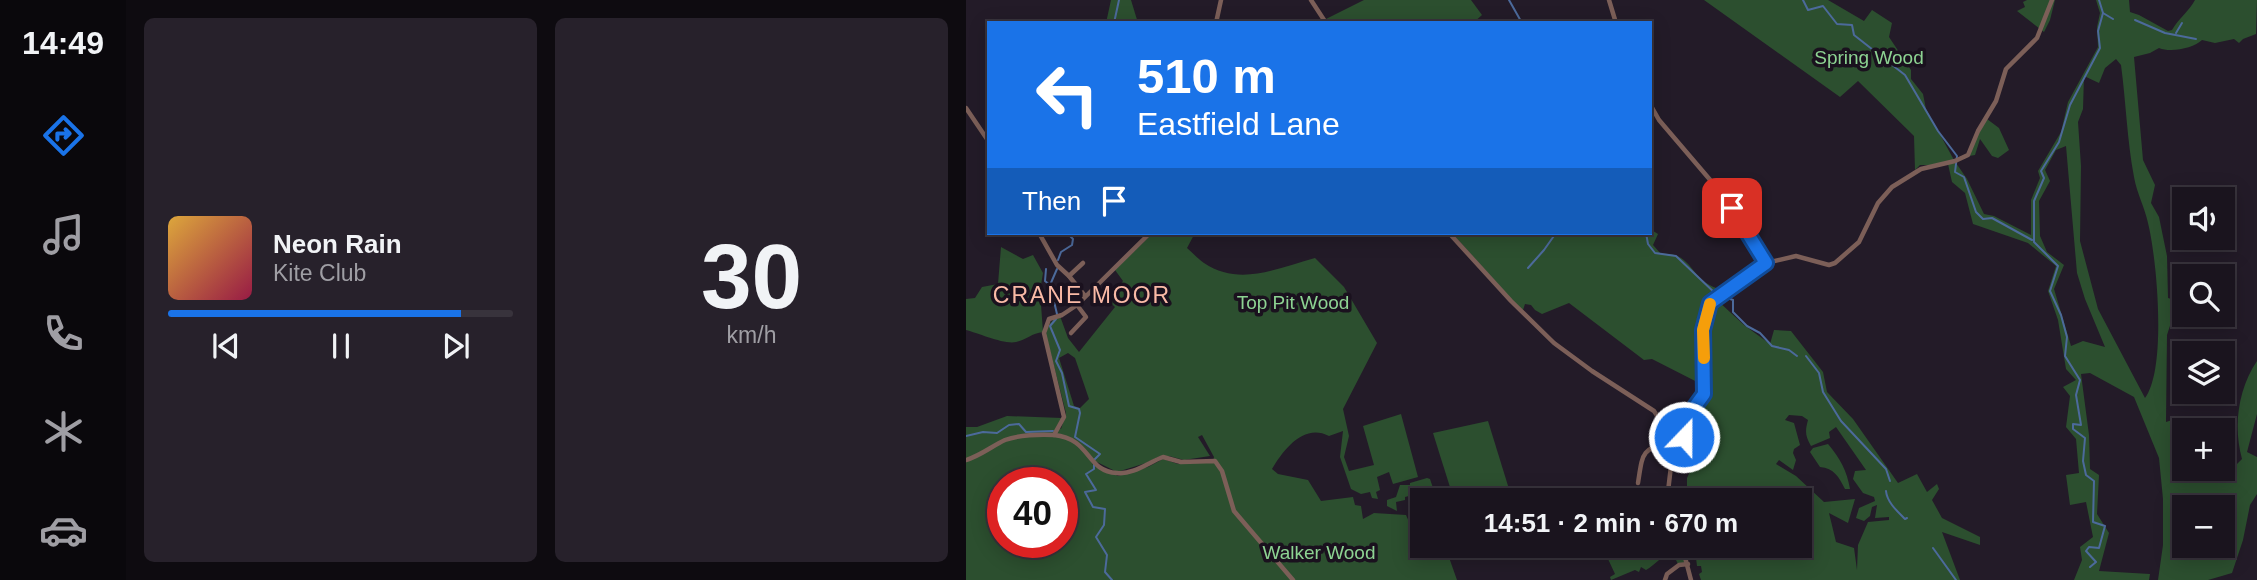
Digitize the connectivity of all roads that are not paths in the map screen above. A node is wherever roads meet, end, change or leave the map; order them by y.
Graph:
1 (1221, 0) edge
2 (1311, 0) edge
3 (1609, 0) edge
4 (2052, 0) edge
5 (1216, 21) edge
6 (1325, 21) edge
7 (1615, 21) edge
8 (1652, 107) edge
9 (966, 108) edge
10 (987, 139) edge
11 (1040, 235) edge
12 (1148, 235) edge
13 (1452, 235) edge
14 (1083, 262) dead end
15 (1766, 263) junction
16 (1069, 276) junction
17 (1085, 296) junction
18 (1077, 305) junction
19 (1071, 333) dead end
20 (1055, 433) junction
21 (1670, 439) junction
22 (1673, 454) junction
23 (966, 460) edge
24 (1638, 483) dead end
25 (1669, 488) edge
26 (1686, 558) edge
27 (1688, 564) junction
28 (1293, 580) edge
29 (1665, 580) edge
30 (1691, 580) edge

1 - 5 street
2 - 6 street
3 - 7 street
4 - 15 street
8 - 15 street
9 - 10 street
11 - 16 street
12 - 17 street
13 - 21 street
14 - 16 street
15 - 22 street
16 - 17 street
17 - 18 street
18 - 19 street
18 - 20 street
20 - 23 street
20 - 28 street
21 - 22 street
21 - 24 street
22 - 25 street
26 - 27 street
27 - 29 street
27 - 30 street

